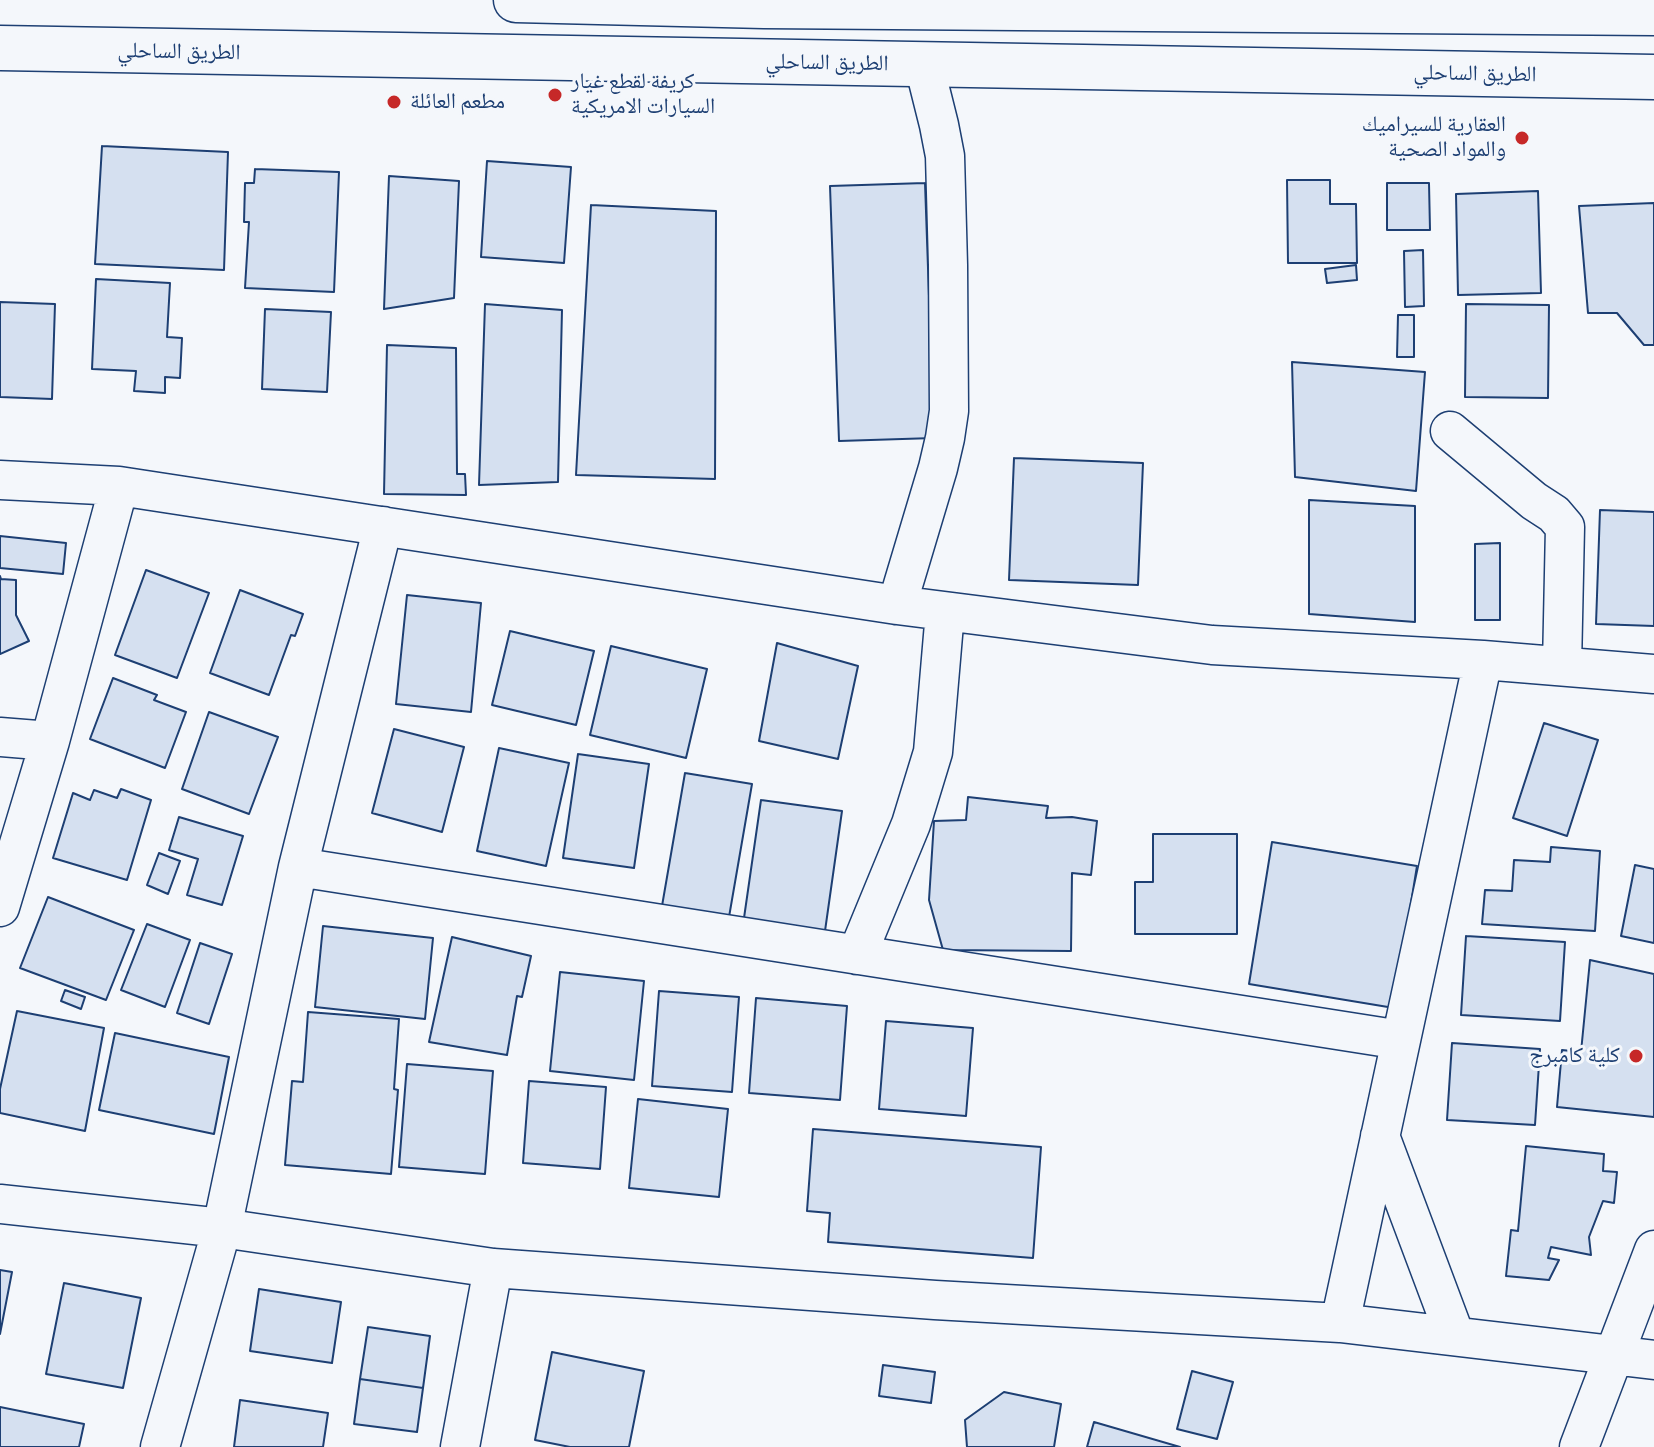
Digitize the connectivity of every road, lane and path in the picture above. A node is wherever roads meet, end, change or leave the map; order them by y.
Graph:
1 (516, 0) edge
2 (764, 3) edge
3 (1271, 5) edge
4 (1628, 9) edge
5 (0, 48) edge
6 (924, 65) junction
7 (1654, 77) edge
8 (1450, 431) dead end
9 (0, 480) edge
10 (119, 486) junction
11 (383, 526) junction
12 (897, 605) junction
13 (945, 612) junction
14 (1483, 660) junction
15 (1562, 666) junction
16 (1654, 674) edge
17 (0, 737) edge
18 (50, 741) junction
19 (298, 867) junction
20 (0, 907) edge
21 (857, 955) junction
22 (1401, 1040) junction
23 (1380, 1136) junction
24 (0, 1204) edge
25 (222, 1228) junction
26 (1654, 1250) edge
27 (493, 1268) junction
28 (1340, 1323) junction
29 (1455, 1336) junction
30 (1614, 1354) junction
31 (1654, 1360) edge
32 (160, 1447) edge
33 (460, 1447) edge
34 (1579, 1447) edge

1 - 2 highway
2 - 3 highway
3 - 4 highway
5 - 6 highway, الطريق الساحلي
6 - 7 highway, الطريق الساحلي
6 - 12 street
8 - 15 street
9 - 10 street
10 - 11 street
10 - 18 street
11 - 12 street
11 - 19 street
12 - 13 street
13 - 14 street
13 - 21 street
14 - 15 street
14 - 22 street
15 - 16 street
17 - 18 street
18 - 20 street
19 - 21 street
19 - 25 street
21 - 22 street
22 - 23 street
23 - 28 street
23 - 29 street
24 - 25 street
25 - 27 street
25 - 32 street
26 - 30 street
27 - 28 street
27 - 33 street
28 - 29 street
29 - 30 street
30 - 31 street
30 - 34 street

